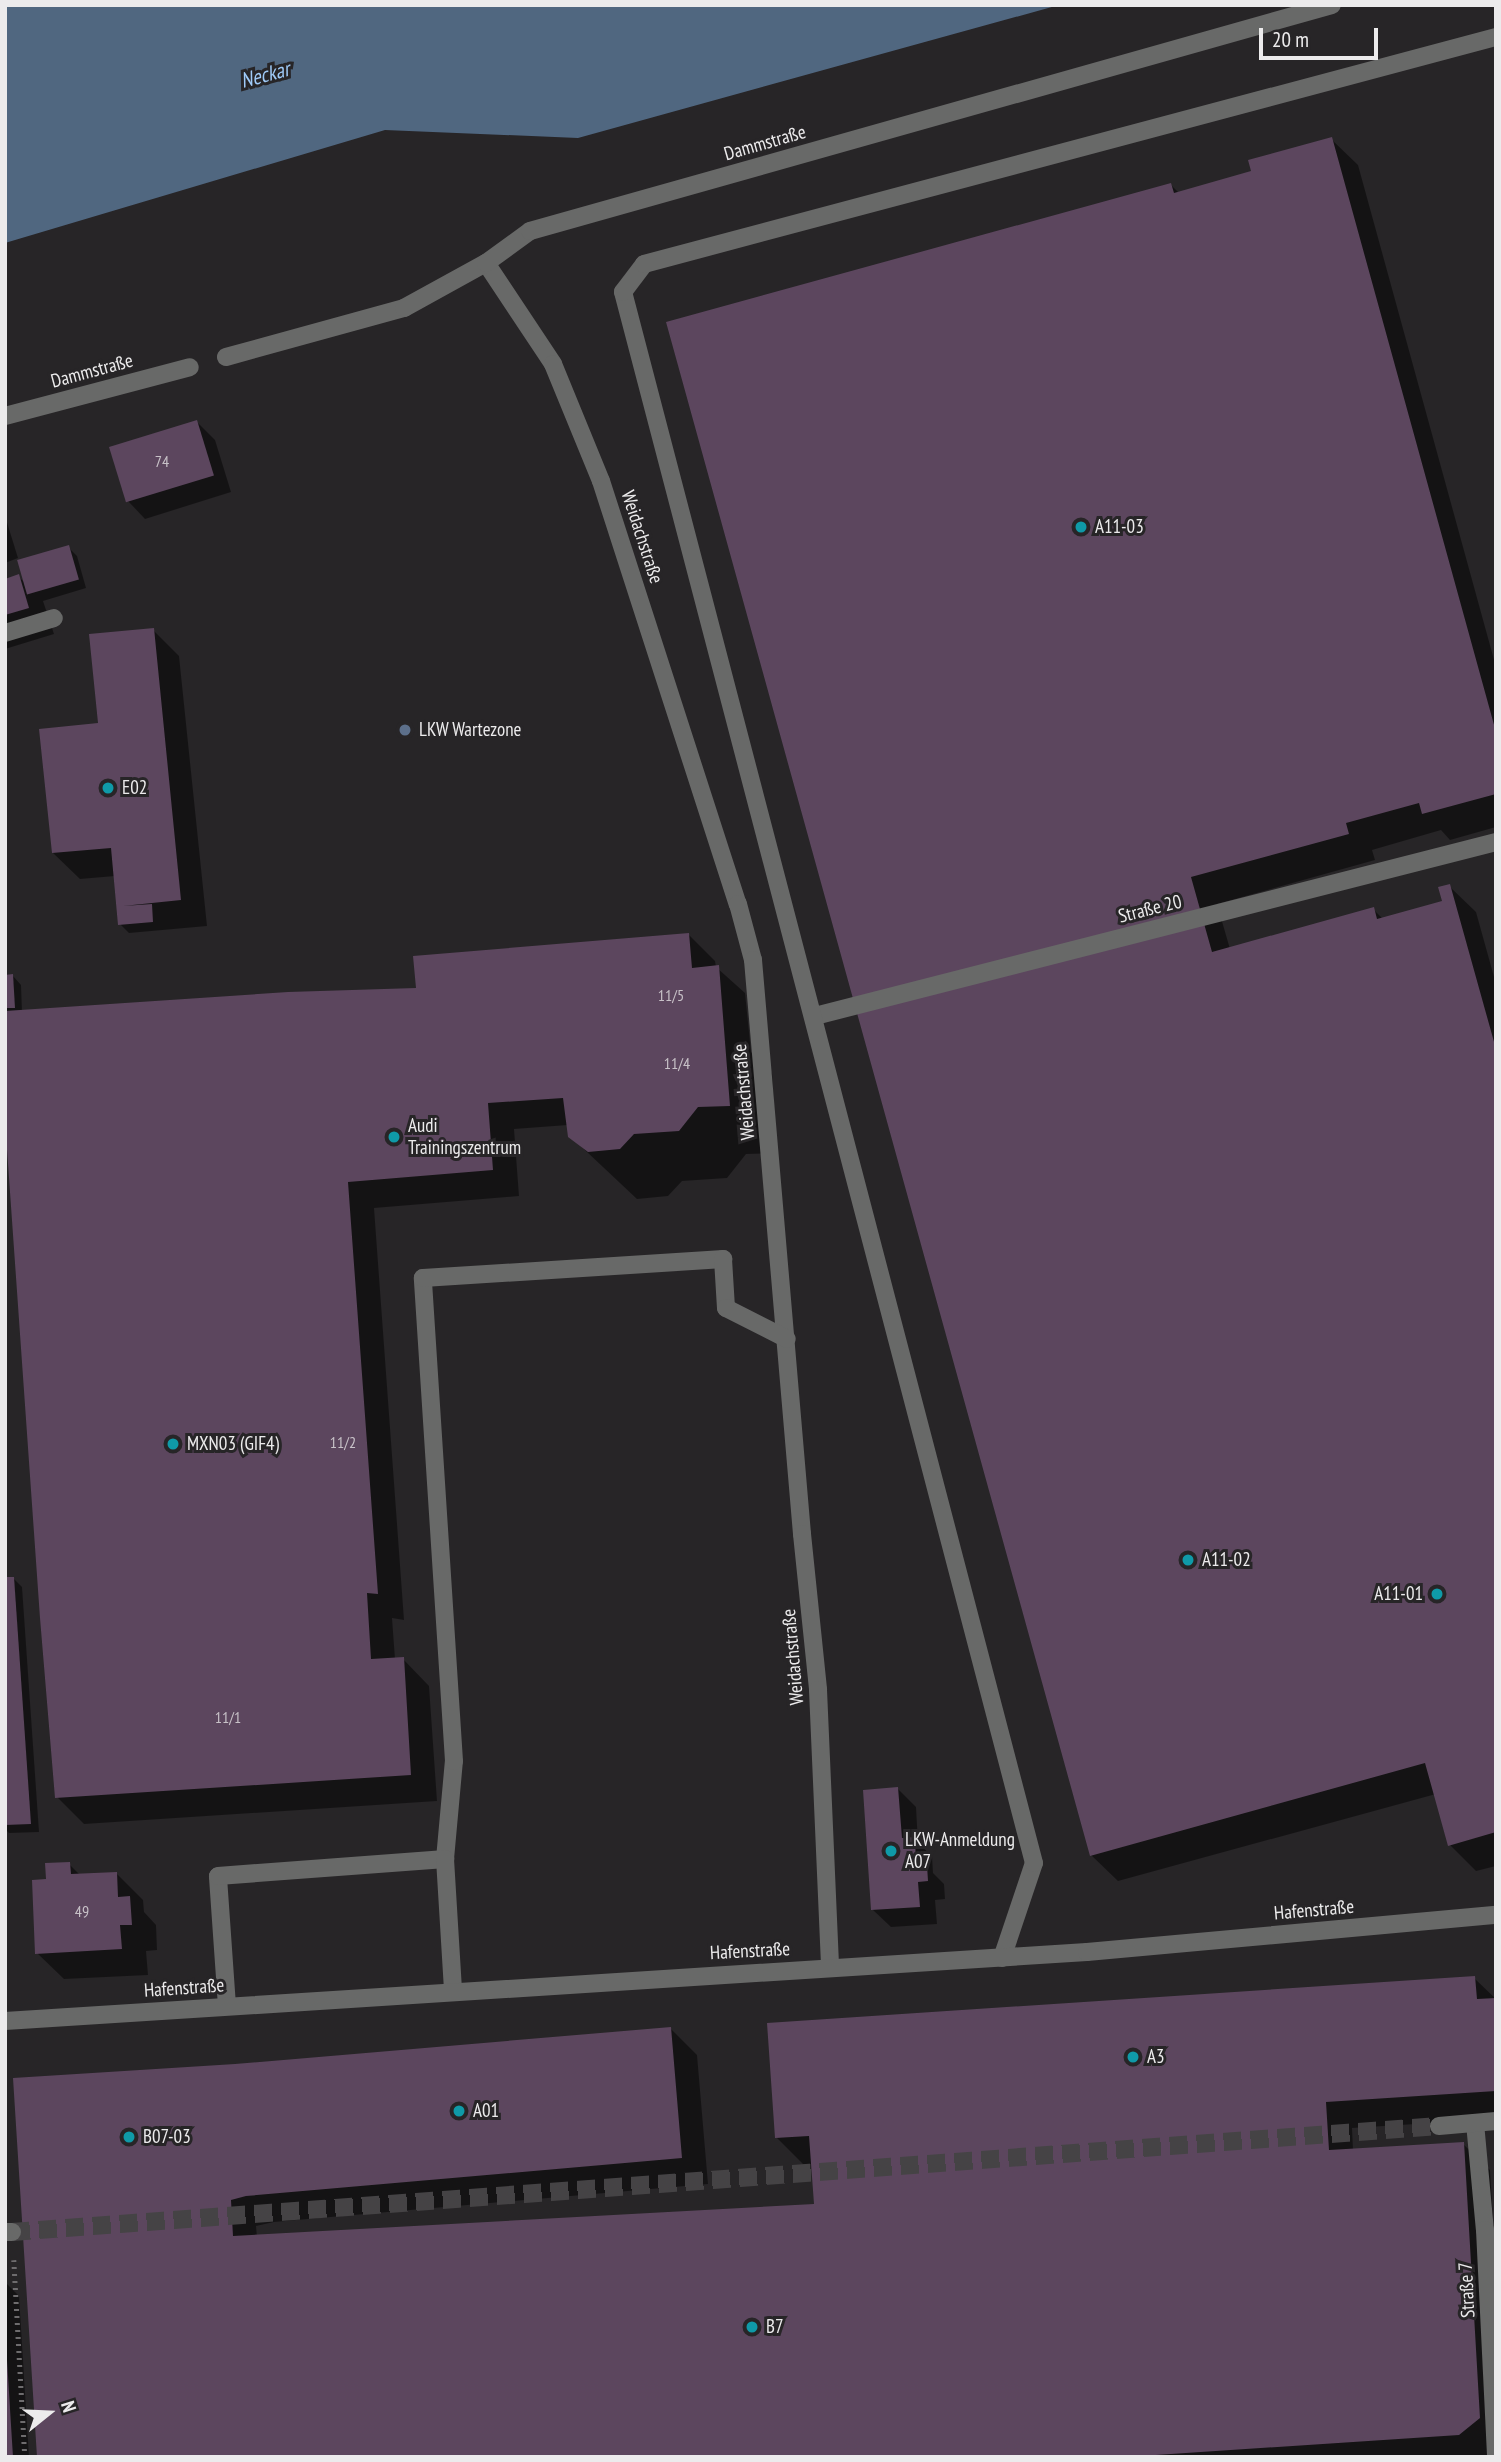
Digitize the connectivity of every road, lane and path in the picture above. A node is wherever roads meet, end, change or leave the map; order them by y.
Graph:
1 (1332, 5) edge
2 (1496, 37) edge
3 (486, 264) junction
4 (226, 357) dead end
5 (190, 367) dead end
6 (5, 416) edge
7 (54, 618) dead end
8 (5, 633) edge
9 (1496, 842) edge
10 (815, 1016) junction
11 (787, 1339) junction
12 (445, 1859) junction
13 (1496, 1915) edge
14 (1002, 1958) junction
15 (830, 1968) junction
16 (453, 1990) junction
17 (227, 2006) junction
18 (5, 2021) edge
19 (1496, 2121) edge
20 (1475, 2123) junction
21 (1439, 2126) tunnel mouth
22 (1490, 2229) edge
23 (9, 2232) edge
24 (1496, 2456) edge
25 (25, 2457) edge

1 - 3 street, Dammstraße
2 - 10 street
3 - 4 street, Dammstraße
3 - 11 street, Weidachstraße
5 - 6 street, Dammstraße
7 - 8 street
9 - 10 street, Straße 20
10 - 14 street
11 - 12 street
11 - 15 street, Weidachstraße
12 - 16 street
12 - 17 street
13 - 14 street, Hafenstraße
14 - 15 street, Hafenstraße
15 - 16 street, Hafenstraße
16 - 17 street, Hafenstraße
17 - 18 street, Hafenstraße
19 - 20 street
20 - 21 street
20 - 22 street, Straße 7
22 - 24 street, Straße 7
23 - 25 path

